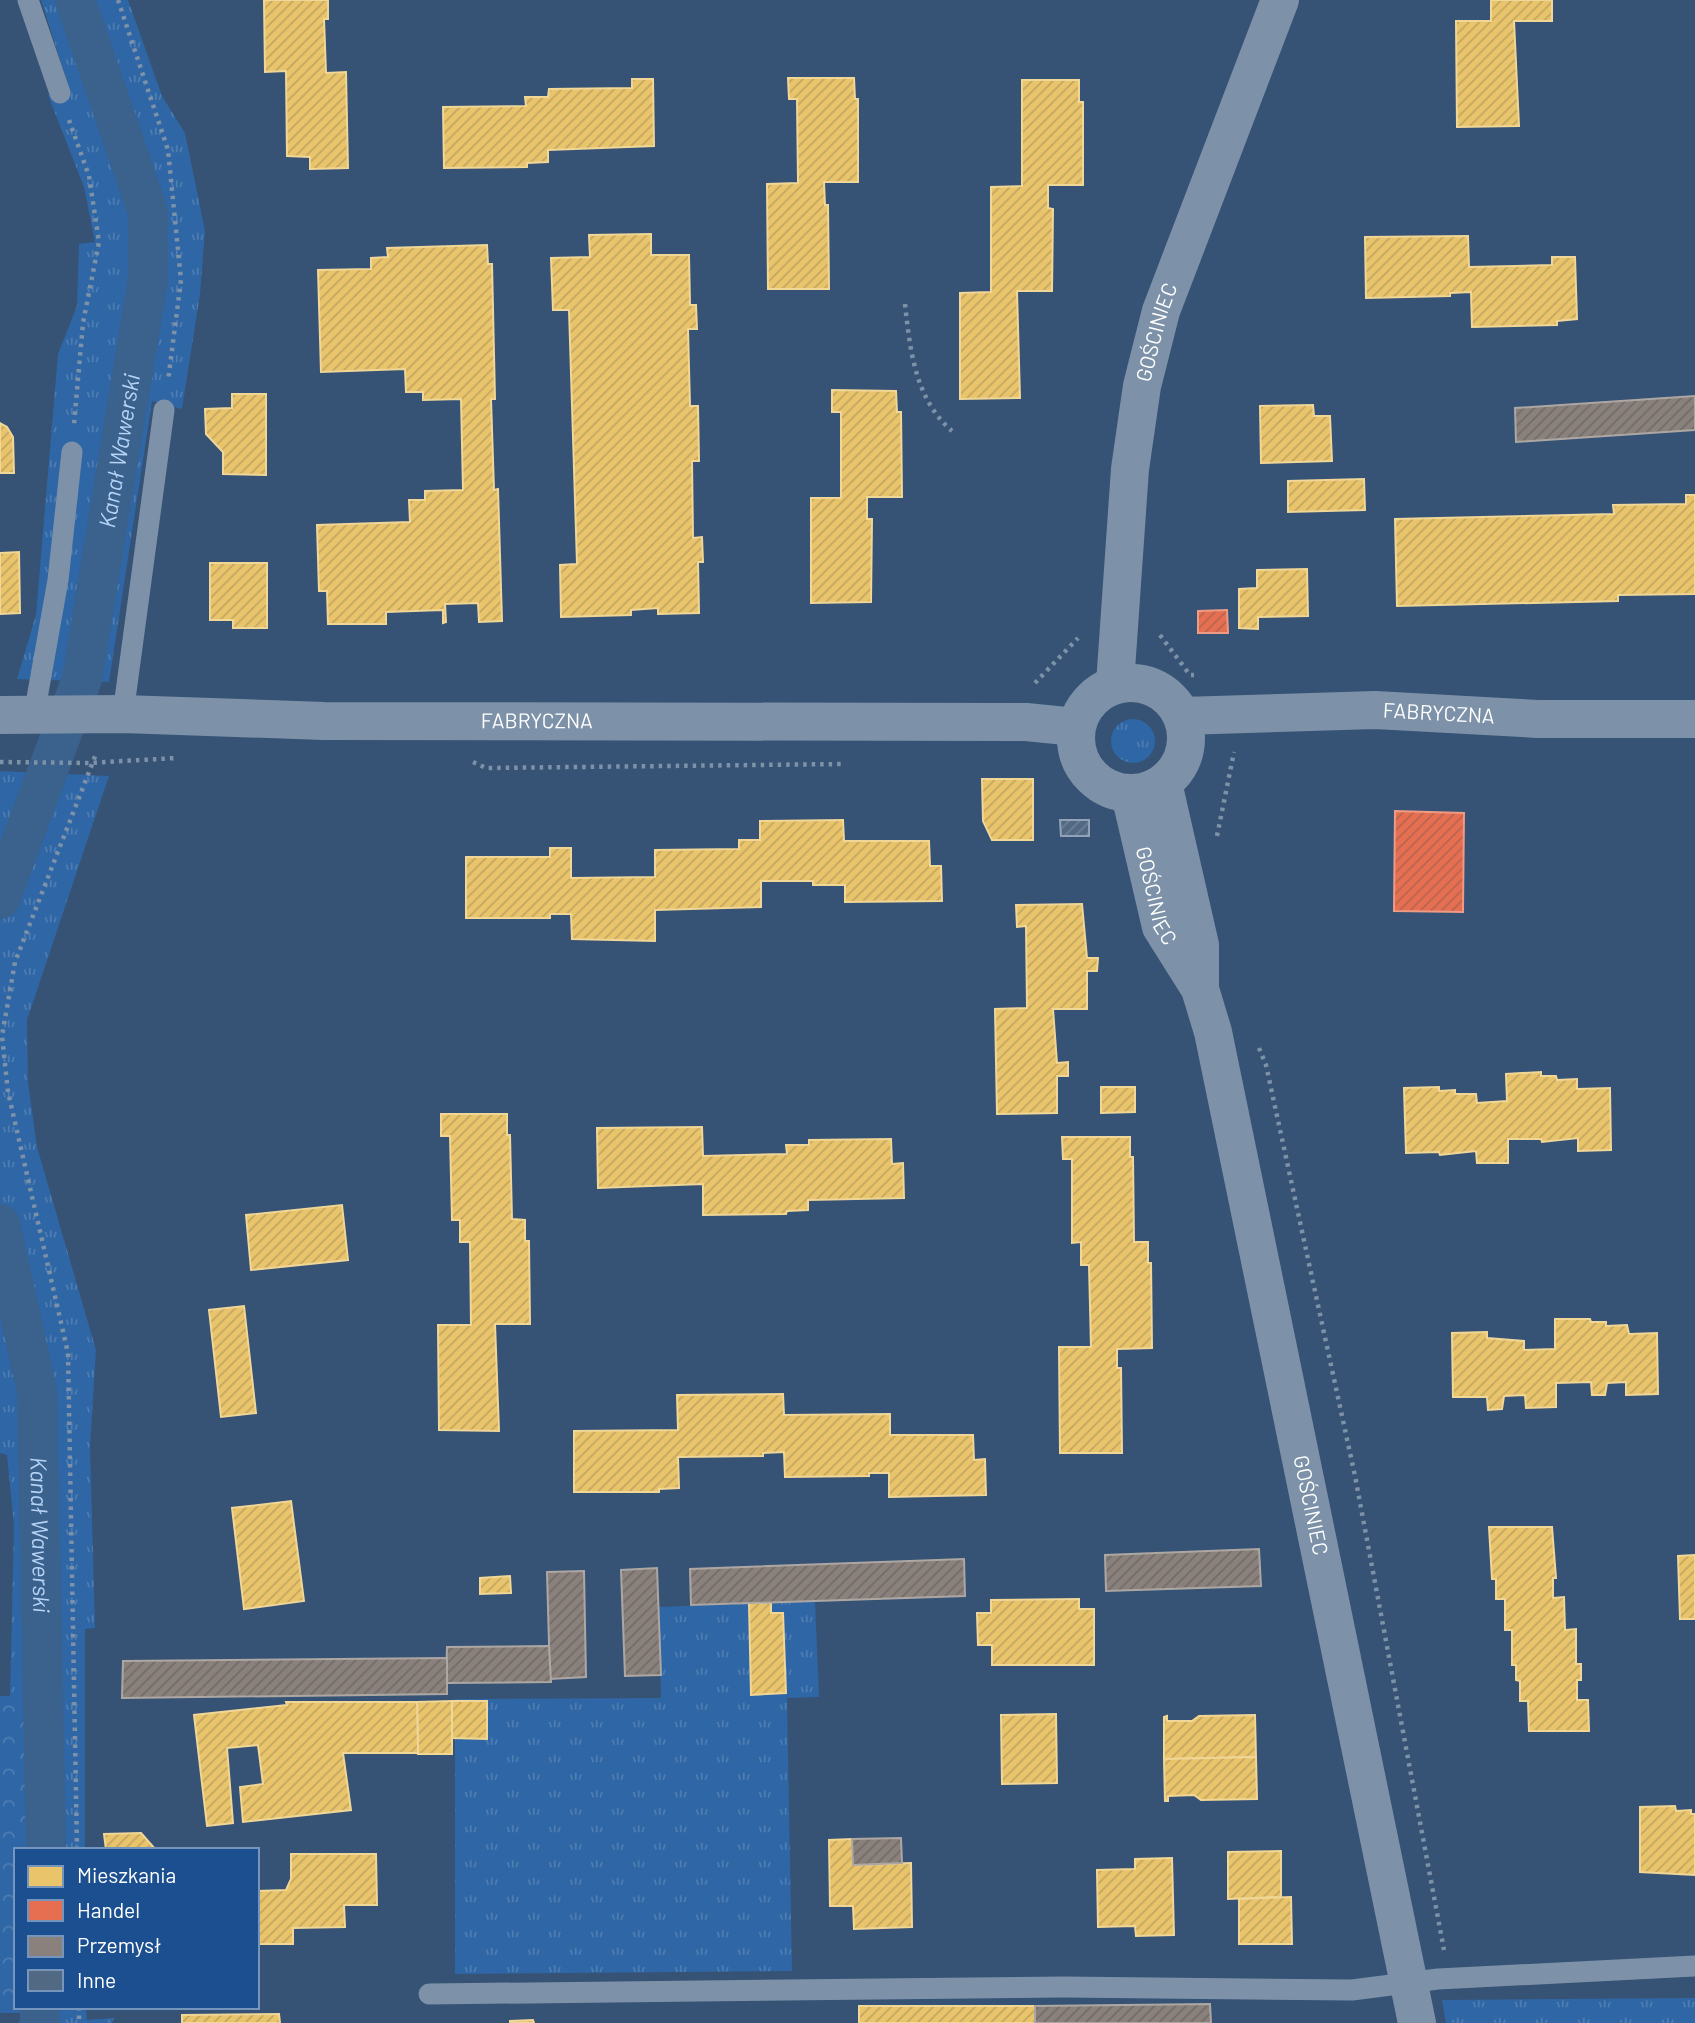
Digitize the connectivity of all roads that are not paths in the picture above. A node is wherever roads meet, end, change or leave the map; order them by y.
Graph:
1 (28, 0) edge
2 (1280, 0) edge
3 (60, 93) road end
4 (164, 410) road end
5 (72, 452) road end
6 (1115, 684) junction
7 (123, 714) junction
8 (17, 715) edge
9 (1182, 716) junction
10 (1695, 719) edge
11 (1076, 727) junction
12 (1146, 788) junction
13 (1695, 1966) edge
14 (1409, 1981) junction
15 (429, 1994) dead end
16 (1417, 2023) edge

1 - 3 lane
2 - 6 street, GOŚCINIEC
4 - 7 lane
5 - 8 lane
6 - 9 street
6 - 11 street
7 - 8 street, FABRYCZNA
7 - 11 street, FABRYCZNA
9 - 10 street, FABRYCZNA
9 - 12 street
11 - 12 street
12 - 14 street, GOŚCINIEC
13 - 14 lane
14 - 15 lane
14 - 16 street, GOŚCINIEC

